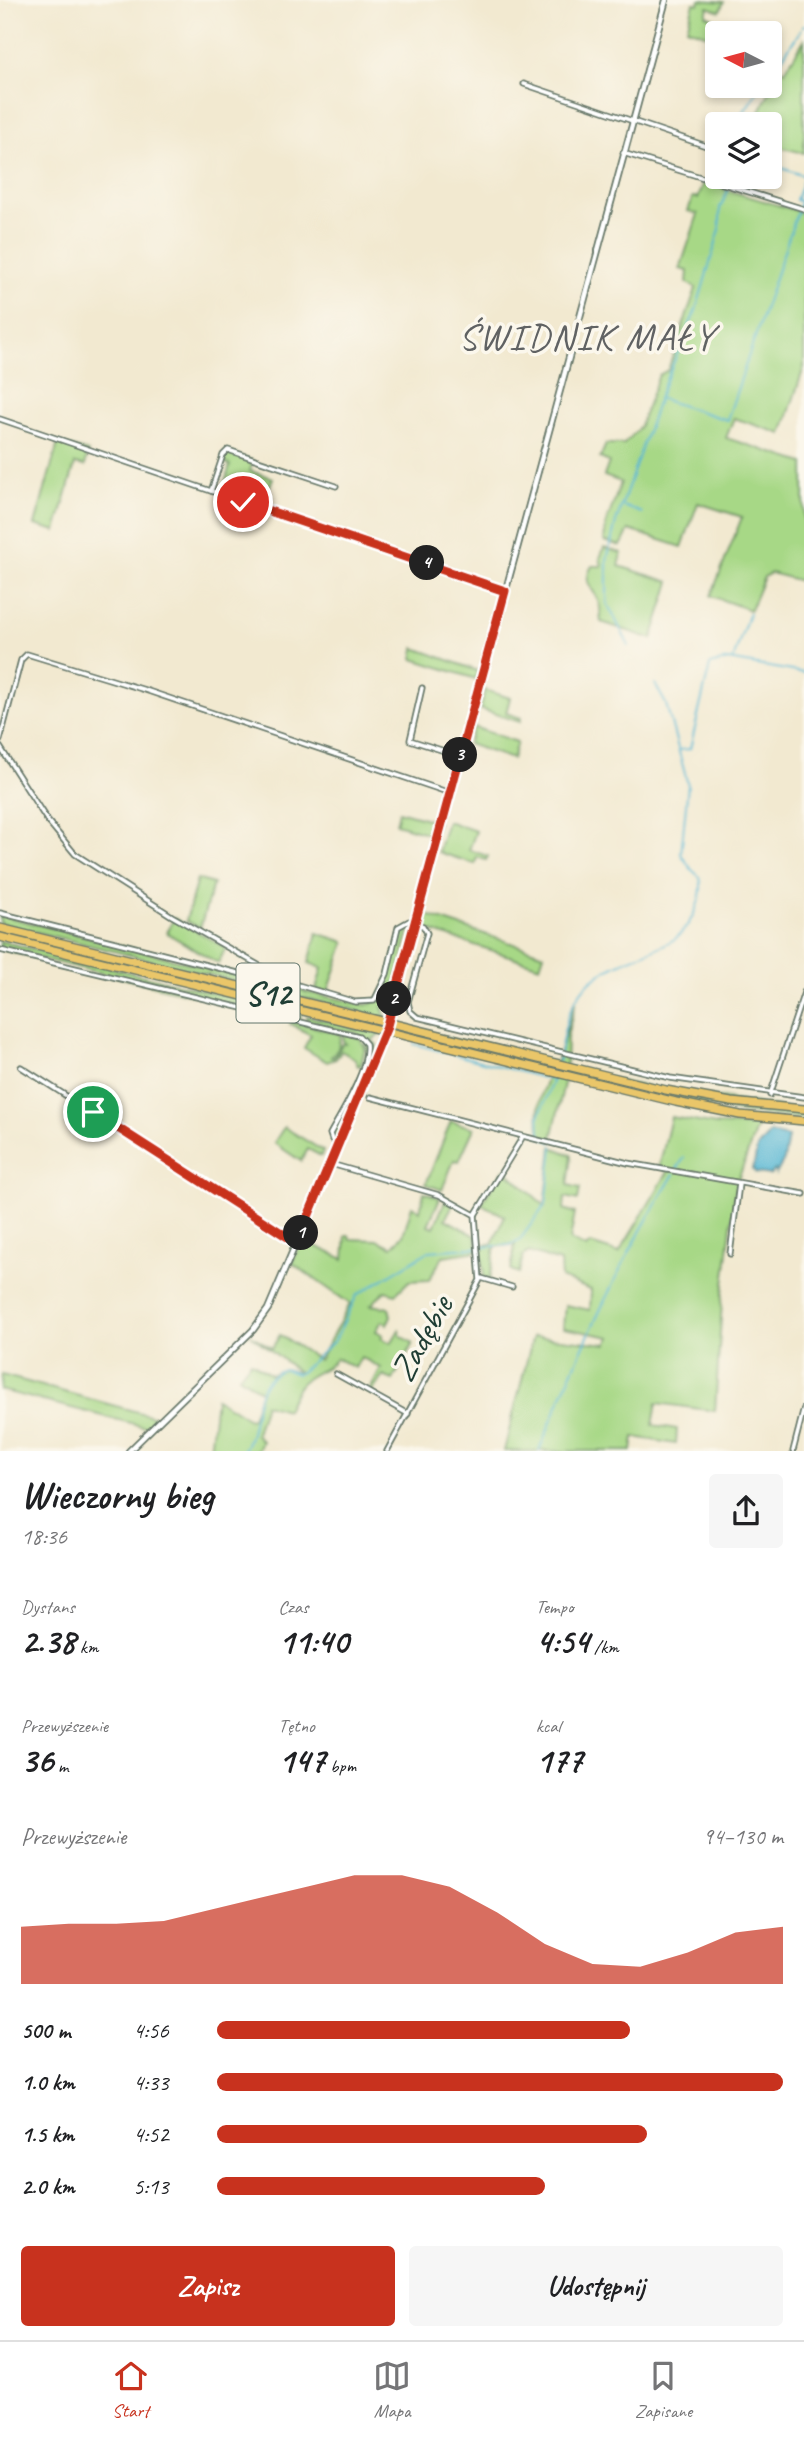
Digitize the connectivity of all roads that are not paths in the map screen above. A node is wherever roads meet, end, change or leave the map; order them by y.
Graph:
1 (666, 0) edge
2 (524, 84) dead end
3 (632, 121) junction
4 (705, 146) edge
5 (623, 153) junction
6 (800, 208) edge
7 (0, 419) edge
8 (336, 486) dead end
9 (211, 491) junction
10 (505, 591) junction
11 (422, 688) dead end
12 (0, 740) edge
13 (0, 747) edge
14 (460, 757) junction
15 (450, 793) junction
16 (0, 913) edge
17 (415, 923) junction
18 (0, 928) edge
19 (0, 937) edge
20 (0, 950) edge
21 (267, 970) junction
22 (804, 992) edge
23 (22, 1067) dead end
24 (770, 1095) junction
25 (370, 1097) dead end
26 (804, 1097) edge
27 (804, 1109) edge
28 (804, 1121) edge
29 (522, 1138) junction
30 (339, 1144) junction
31 (331, 1164) junction
32 (739, 1184) junction
33 (804, 1194) edge
34 (475, 1215) junction
35 (297, 1243) junction
36 (730, 1254) dead end
37 (481, 1278) junction
38 (512, 1287) dead end
39 (336, 1374) dead end
40 (804, 1408) edge
41 (408, 1413) junction
42 (129, 1451) edge
43 (387, 1451) edge
44 (793, 1451) edge

1 - 3 street
2 - 3 street
3 - 4 street
3 - 5 street
5 - 6 street
5 - 10 street
7 - 9 street
8 - 9 street
9 - 10 street
10 - 14 street
11 - 14 street
12 - 15 street
13 - 21 street
14 - 15 street
15 - 17 street
16 - 21 street
17 - 21 street
17 - 24 street
17 - 30 street, bridge
18 - 27 highway, S12
19 - 28 highway, S12
20 - 30 street
22 - 24 street
23 - 35 street
24 - 26 street
25 - 29 street
29 - 32 street
29 - 34 street
30 - 31 street
31 - 34 street
31 - 35 street
32 - 33 street
32 - 36 street
34 - 37 street, Zadębie
35 - 42 street
37 - 38 street
37 - 41 street, Zadębie
39 - 41 street
40 - 44 street
41 - 43 street, Zadębie

